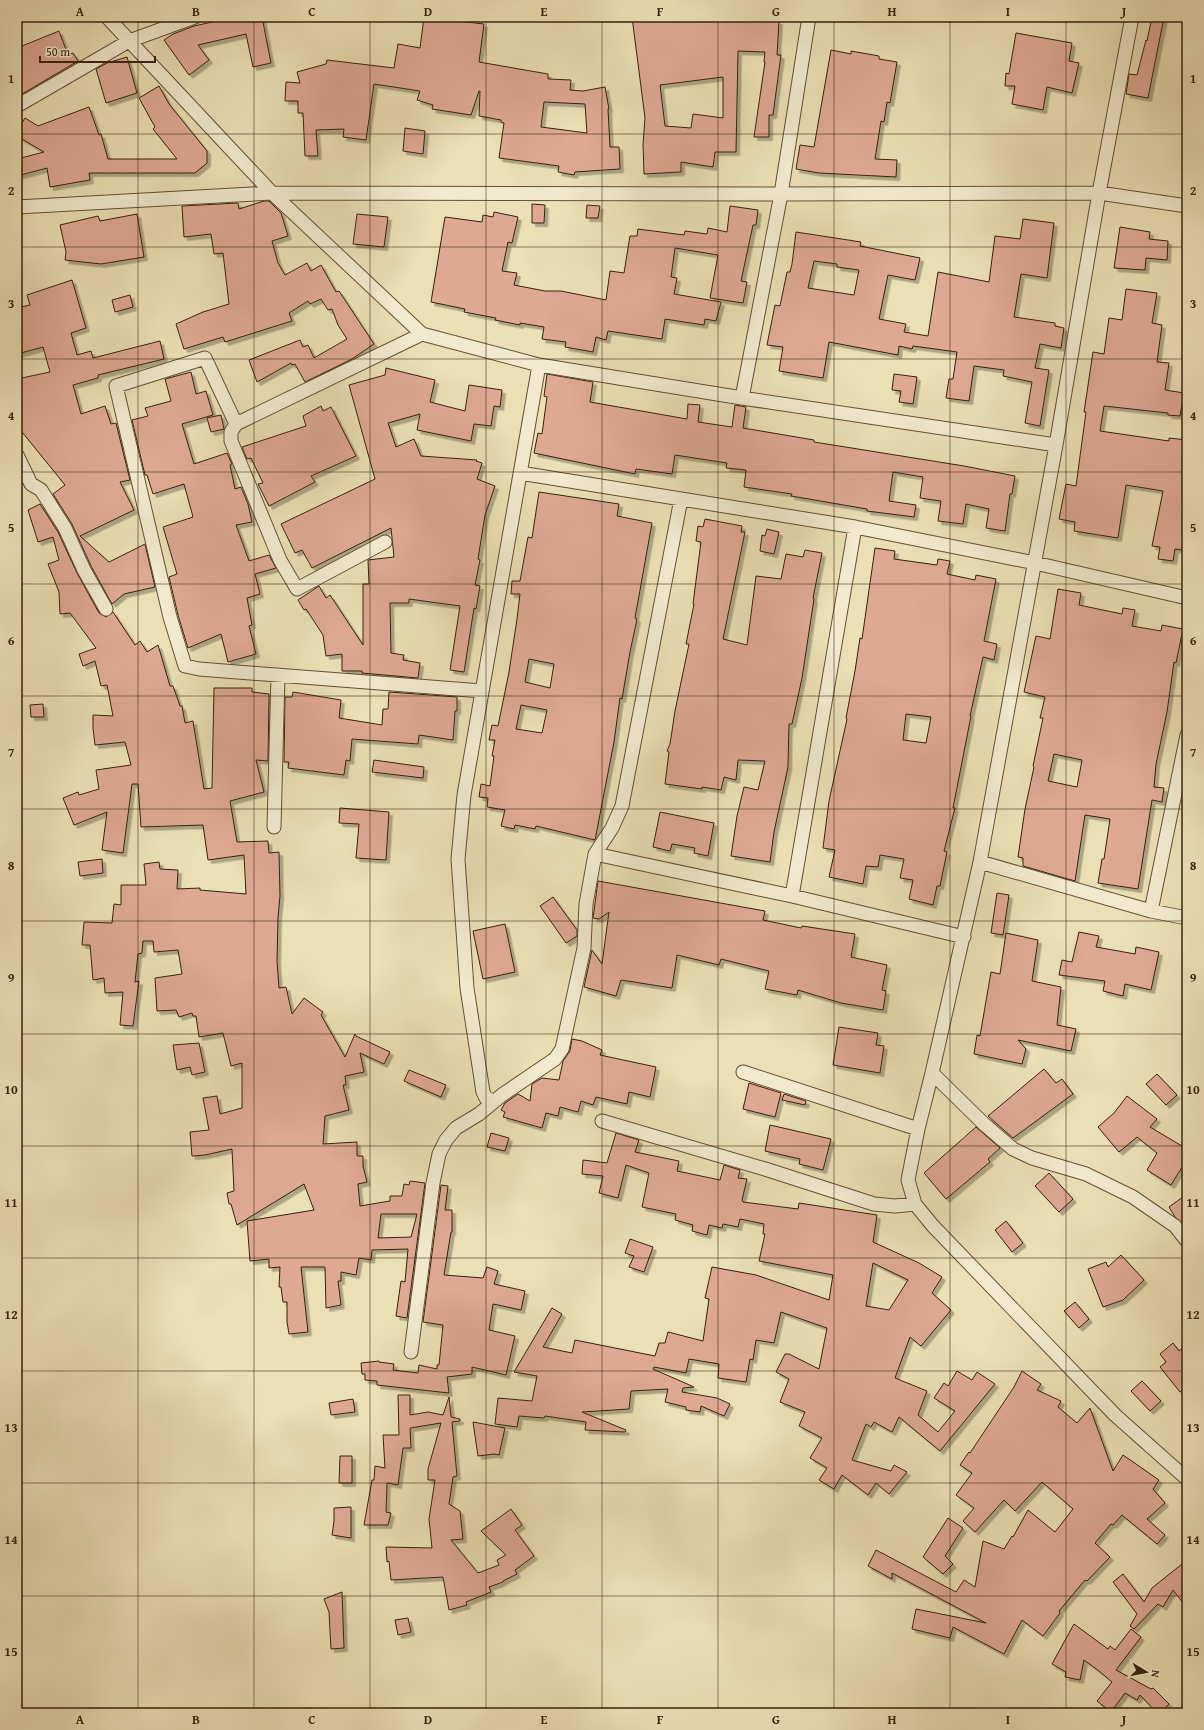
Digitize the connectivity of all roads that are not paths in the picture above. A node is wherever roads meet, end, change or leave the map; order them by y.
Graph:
1 (107, 17) edge
2 (195, 17) edge
3 (809, 17) edge
4 (1132, 17) edge
5 (129, 41) junction
6 (17, 106) edge
7 (272, 193) junction
8 (1099, 193) junction
9 (781, 194) junction
10 (1187, 206) edge
11 (17, 207) edge
12 (422, 334) junction
13 (539, 365) junction
14 (742, 398) junction
15 (236, 424) junction
16 (1056, 445) junction
17 (17, 455) edge
18 (520, 472) junction
19 (681, 499) junction
20 (855, 527) junction
21 (385, 542) dead end
22 (1035, 563) junction
23 (1187, 598) edge
24 (106, 609) dead end
25 (278, 675) junction
26 (482, 691) junction
27 (1187, 735) edge
28 (274, 827) dead end
29 (595, 854) junction
30 (980, 862) junction
31 (792, 896) junction
32 (1151, 911) junction
33 (1187, 918) edge
34 (964, 937) junction
35 (743, 1072) dead end
36 (932, 1073) junction
37 (494, 1101) junction
38 (602, 1121) dead end
39 (918, 1129) junction
40 (915, 1204) junction
41 (1187, 1241) edge
42 (411, 1352) dead end
43 (1187, 1479) edge

1 - 5 street
2 - 5 street
3 - 9 street
4 - 8 street
5 - 6 street
5 - 7 street
7 - 9 street
7 - 11 street
7 - 12 street
8 - 9 street
8 - 10 street
8 - 16 street
9 - 14 street
12 - 13 street
12 - 15 street
13 - 14 street
13 - 18 street
14 - 16 street
15 - 21 street
15 - 25 street
16 - 22 street
17 - 24 street
18 - 19 street
18 - 26 street
19 - 20 street
19 - 29 street
20 - 22 street
20 - 31 street
22 - 23 street
22 - 30 street
25 - 26 street
25 - 28 street
26 - 37 street
27 - 32 street
29 - 31 street
29 - 37 street
30 - 32 street
30 - 34 street
31 - 34 street
32 - 33 street
34 - 36 street
35 - 39 street
36 - 39 street
36 - 41 street
37 - 42 street
38 - 40 street
39 - 40 street
40 - 43 street

